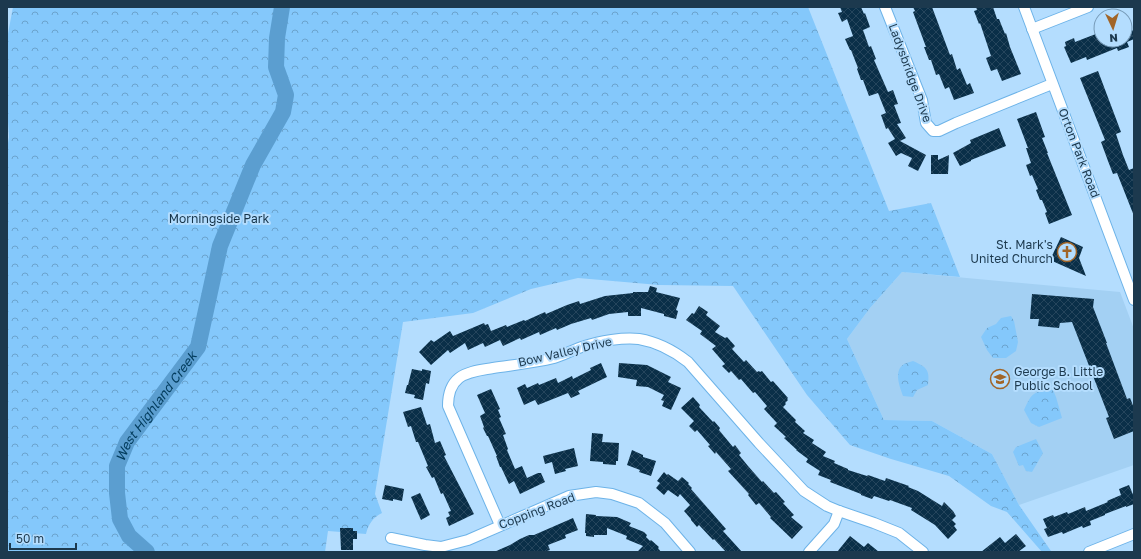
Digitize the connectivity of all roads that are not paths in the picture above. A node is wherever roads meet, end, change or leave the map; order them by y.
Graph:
1 (885, 7) edge
2 (1024, 7) edge
3 (1088, 7) edge
4 (1032, 28) junction
5 (1052, 84) junction
6 (1134, 300) edge
7 (839, 511) junction
8 (500, 525) junction
9 (1134, 534) edge
10 (391, 538) dead end
11 (1101, 550) edge
12 (690, 552) edge
13 (809, 552) edge
14 (922, 552) edge
15 (1088, 552) edge

1 - 5 street, Ladysbridge Drive
2 - 4 street, Orton Park Road
3 - 4 street
4 - 5 street, Orton Park Road
5 - 6 street, Orton Park Road
7 - 8 street, Bow Valley Drive
7 - 13 street
7 - 14 street, Bow Valley Drive
8 - 10 street, Copping Road
8 - 12 street, Copping Road
9 - 11 street
11 - 15 street

